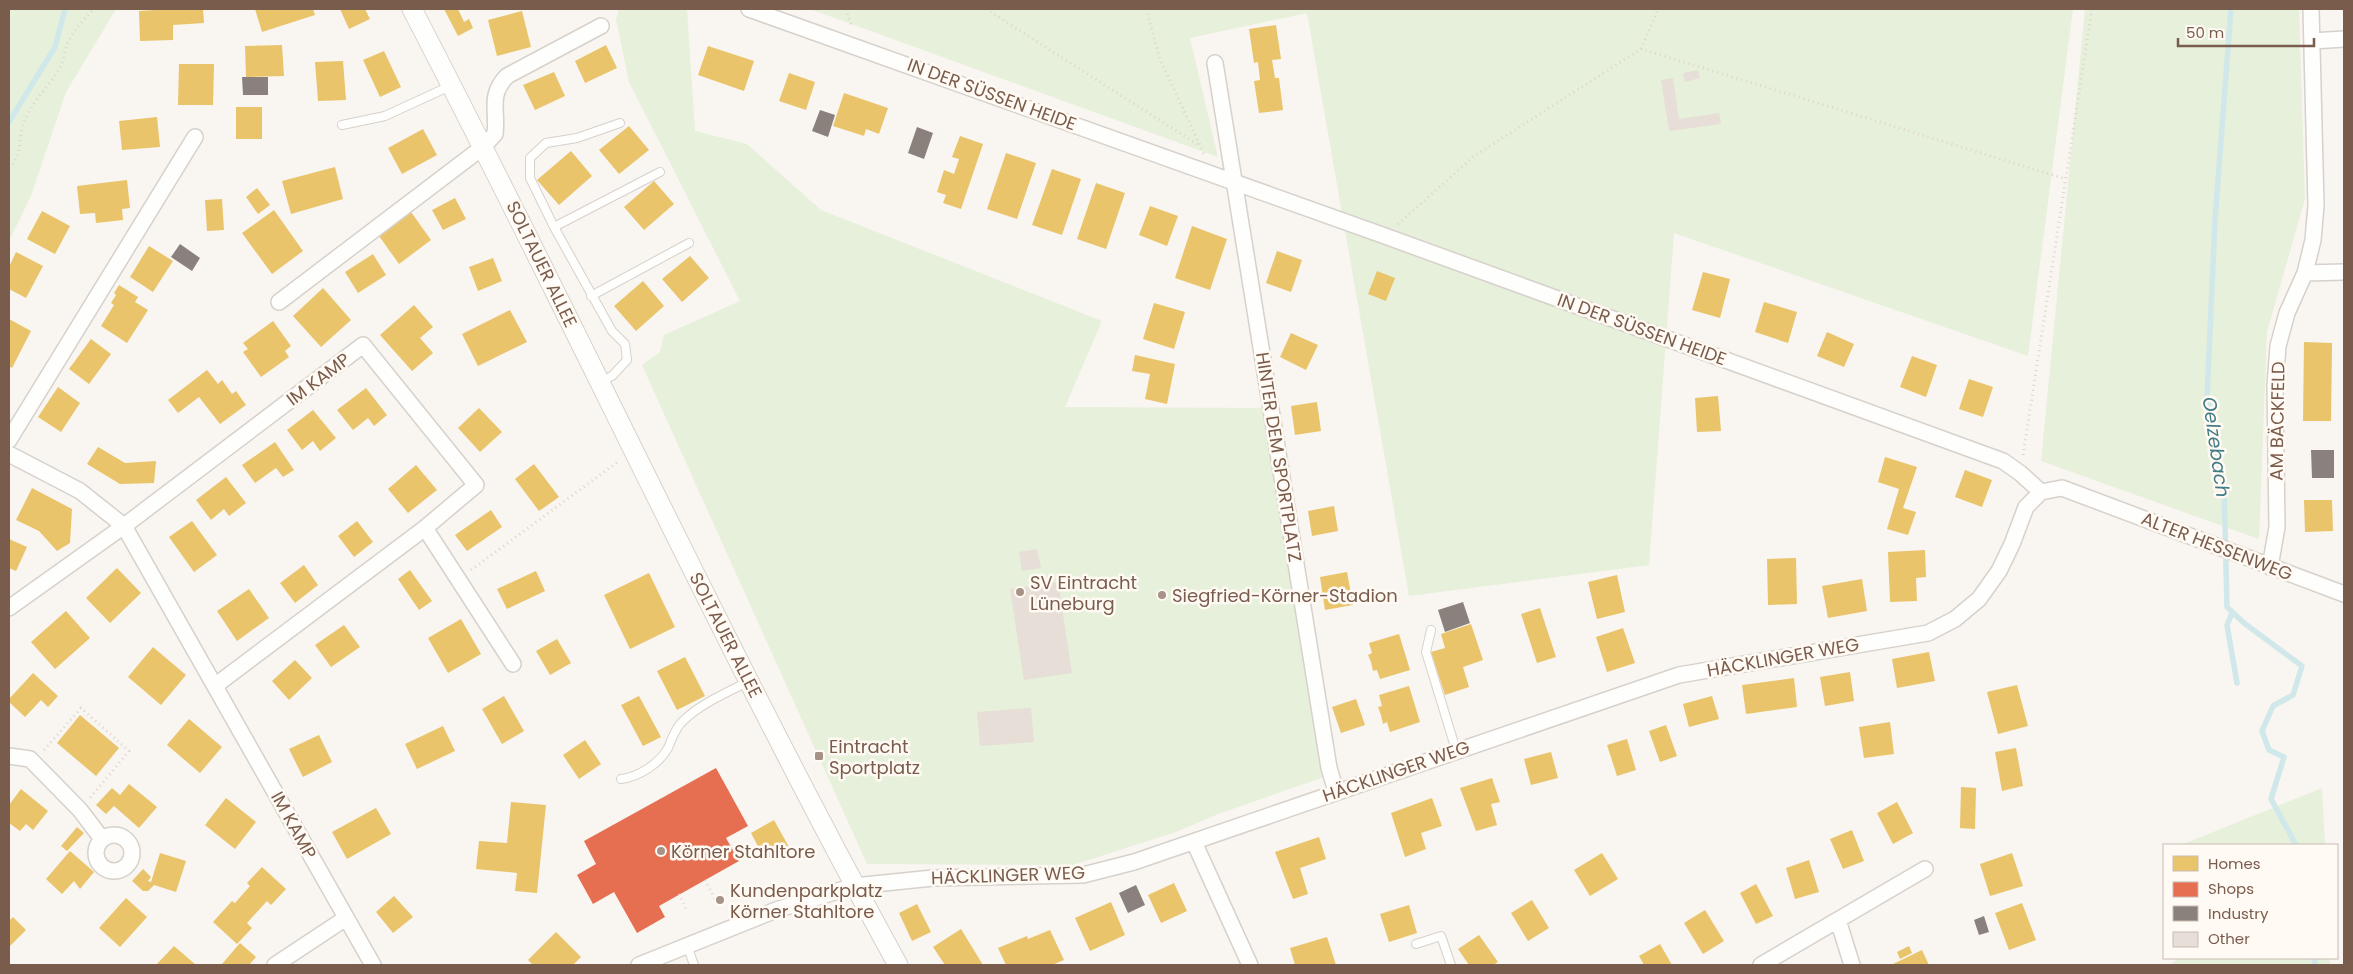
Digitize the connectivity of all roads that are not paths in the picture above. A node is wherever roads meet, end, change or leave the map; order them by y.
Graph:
1 (412, 9) edge
2 (749, 9) edge
3 (2311, 9) edge
4 (601, 26) dead end
5 (2344, 39) edge
6 (2312, 41) junction
7 (1214, 63) dead end
8 (452, 85) junction
9 (620, 123) dead end
10 (342, 125) dead end
11 (194, 137) dead end
12 (484, 147) junction
13 (660, 172) dead end
14 (1234, 182) junction
15 (554, 227) junction
16 (689, 243) dead end
17 (2344, 272) edge
18 (2305, 273) junction
19 (591, 296) junction
20 (279, 302) dead end
21 (600, 382) junction
22 (9, 440) edge
23 (9, 454) edge
24 (2041, 492) junction
25 (124, 526) junction
26 (424, 528) junction
27 (2270, 567) junction
28 (2344, 594) edge
29 (9, 608) edge
30 (1431, 630) dead end
31 (514, 664) dead end
32 (749, 681) junction
33 (216, 684) junction
34 (1456, 750) junction
35 (9, 756) edge
36 (622, 779) dead end
37 (1336, 791) junction
38 (102, 839) dead end
39 (1194, 842) junction
40 (1925, 869) dead end
41 (854, 886) junction
42 (346, 918) junction
43 (1838, 920) junction
44 (687, 944) junction
45 (1416, 944) dead end
46 (276, 965) edge
47 (373, 965) edge
48 (639, 965) edge
49 (694, 965) edge
50 (898, 965) edge
51 (1250, 965) edge
52 (1452, 965) edge
53 (1761, 965) edge
54 (1852, 965) edge

1 - 8 street, SOLTAUER ALLEE
2 - 14 street, IN DER SÜSSEN HEIDE
3 - 6 street, AM BÄCKFELD
4 - 12 street
5 - 6 street
6 - 18 street, AM BÄCKFELD
7 - 14 street
8 - 10 lane
8 - 12 street, SOLTAUER ALLEE
9 - 15 lane, SOLTAUER ALLEE
11 - 22 street
12 - 20 street
12 - 21 street, SOLTAUER ALLEE
13 - 15 lane, SOLTAUER ALLEE
14 - 24 street, IN DER SÜSSEN HEIDE
14 - 37 street, HINTER DEM SPORTPLATZ
15 - 19 lane, SOLTAUER ALLEE
16 - 19 lane, SOLTAUER ALLEE
17 - 18 street
18 - 27 street, AM BÄCKFELD
19 - 21 lane, SOLTAUER ALLEE
21 - 32 street, SOLTAUER ALLEE
23 - 25 street, IM KAMP
24 - 27 street, ALTER HESSENWEG
24 - 34 street, HÄCKLINGER WEG
25 - 26 street, IM KAMP
25 - 29 street
25 - 33 street, IM KAMP
26 - 31 street
26 - 33 street, IM KAMP
27 - 28 street, ALTER HESSENWEG
30 - 34 lane
32 - 36 lane
32 - 41 street, SOLTAUER ALLEE
33 - 42 street, IM KAMP
34 - 37 street, HÄCKLINGER WEG
35 - 38 street
37 - 39 street, HÄCKLINGER WEG
39 - 41 street, HÄCKLINGER WEG
39 - 51 street
40 - 43 street
41 - 44 street, HÄCKLINGER WEG
41 - 50 street, SOLTAUER ALLEE
42 - 46 street
42 - 47 street, IM KAMP
43 - 53 street
43 - 54 street
44 - 48 street, HÄCKLINGER WEG
44 - 49 lane
45 - 52 lane

